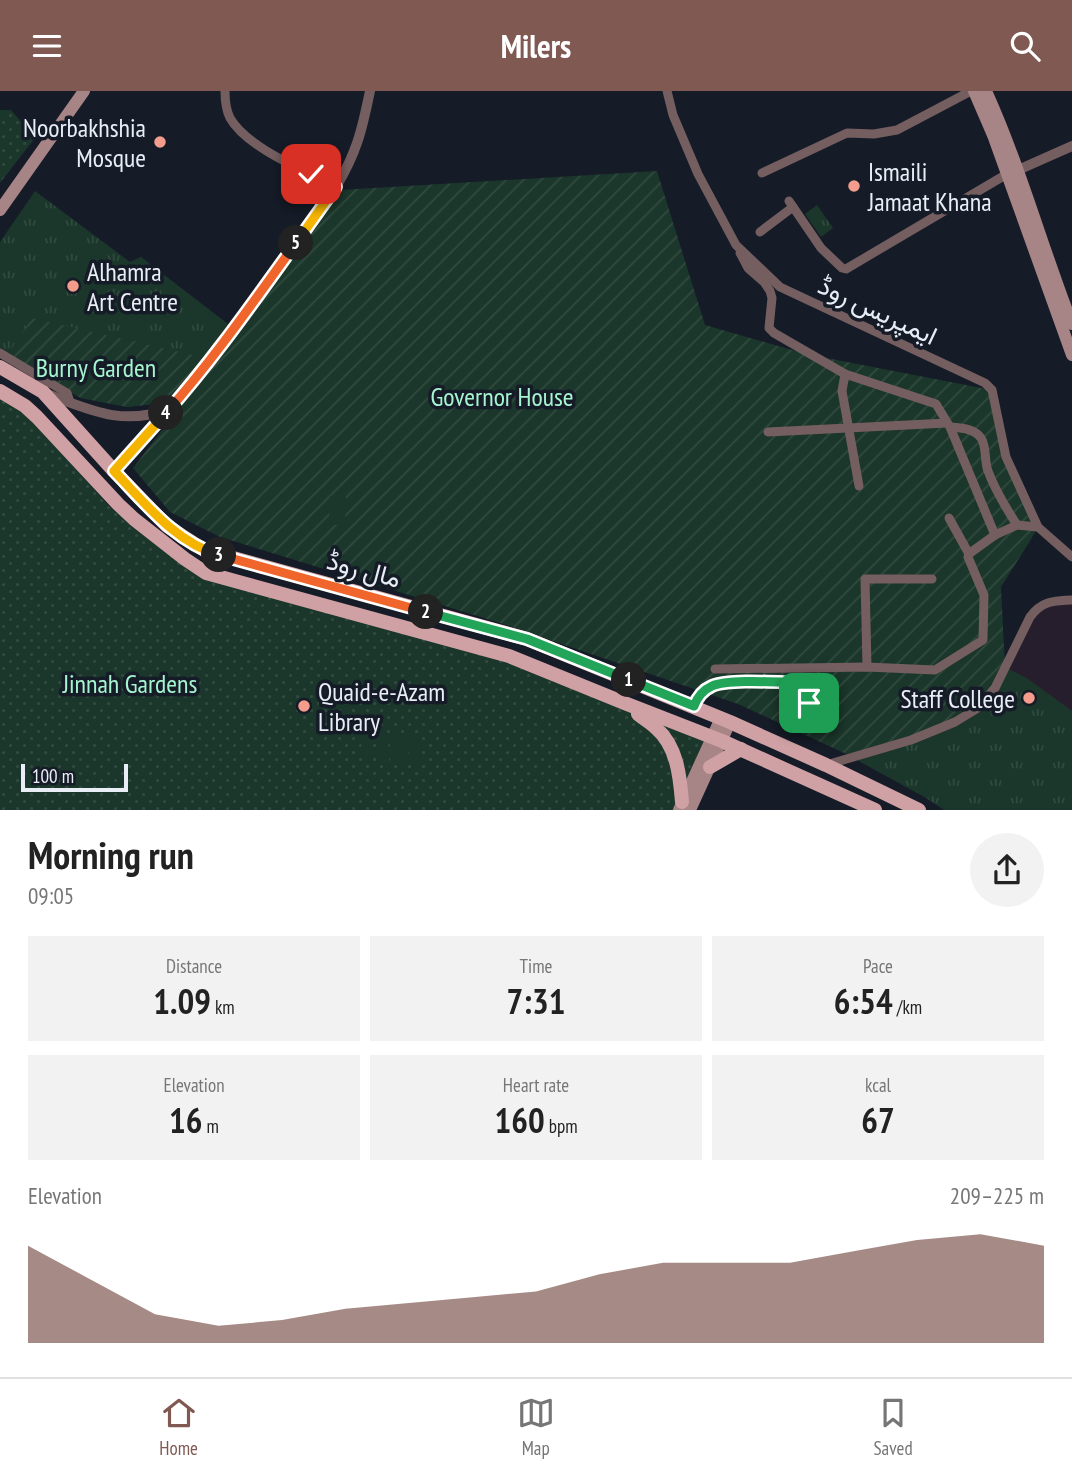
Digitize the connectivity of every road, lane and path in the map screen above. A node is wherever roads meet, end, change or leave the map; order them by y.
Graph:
1 (84, 91) edge
2 (225, 91) edge
3 (370, 91) edge
4 (667, 91) edge
5 (973, 91) edge
6 (986, 91) edge
7 (1072, 146) edge
8 (1013, 172) junction
9 (762, 173) dead end
10 (336, 187) junction
11 (0, 210) edge
12 (760, 232) dead end
13 (736, 245) junction
14 (1072, 324) edge
15 (0, 353) edge
16 (1072, 355) edge
17 (0, 367) edge
18 (845, 374) junction
19 (0, 391) edge
20 (43, 392) junction
21 (70, 402) junction
22 (170, 409) junction
23 (948, 425) junction
24 (848, 427) junction
25 (768, 432) dead end
26 (114, 471) junction
27 (859, 486) dead end
28 (949, 518) dead end
29 (1017, 525) junction
30 (1038, 527) junction
31 (995, 535) junction
32 (969, 554) junction
33 (1072, 557) edge
34 (932, 579) dead end
35 (1072, 600) edge
36 (867, 667) junction
37 (715, 669) dead end
38 (809, 703) dead end
39 (627, 704) junction
40 (694, 706) junction
41 (726, 720) junction
42 (717, 739) junction
43 (741, 749) junction
44 (826, 765) junction
45 (710, 767) junction
46 (684, 807) edge
47 (875, 810) edge
48 (919, 810) edge

1 - 11 main road
2 - 10 street
3 - 10 street
4 - 13 street, ایمپریس روڈ
5 - 8 main road
5 - 9 street
6 - 8 main road
7 - 8 street
8 - 12 street
8 - 14 main road
8 - 16 main road
10 - 22 street
13 - 18 street
13 - 30 street, ایمپریس روڈ
15 - 21 street
17 - 20 main road, مال روڈ
18 - 23 street
18 - 24 street
19 - 39 main road, مال روڈ
20 - 21 street
20 - 26 main road, مال روڈ
21 - 22 street
22 - 26 street
23 - 24 street
23 - 29 street
23 - 31 street
24 - 25 street
24 - 27 street
26 - 40 main road, مال روڈ
28 - 32 street
29 - 30 street
29 - 31 street
30 - 33 street, ایمپریس روڈ
31 - 32 street
32 - 36 street
34 - 36 street
35 - 44 street
36 - 37 street
38 - 40 street
39 - 42 main road, مال روڈ
39 - 46 main road
40 - 41 main road, مال روڈ
41 - 42 main road
41 - 44 main road, مال روڈ
42 - 43 main road, مال روڈ
42 - 45 main road
42 - 46 main road
43 - 45 main road
43 - 47 main road, مال روڈ
44 - 48 main road, مال روڈ
45 - 46 main road

